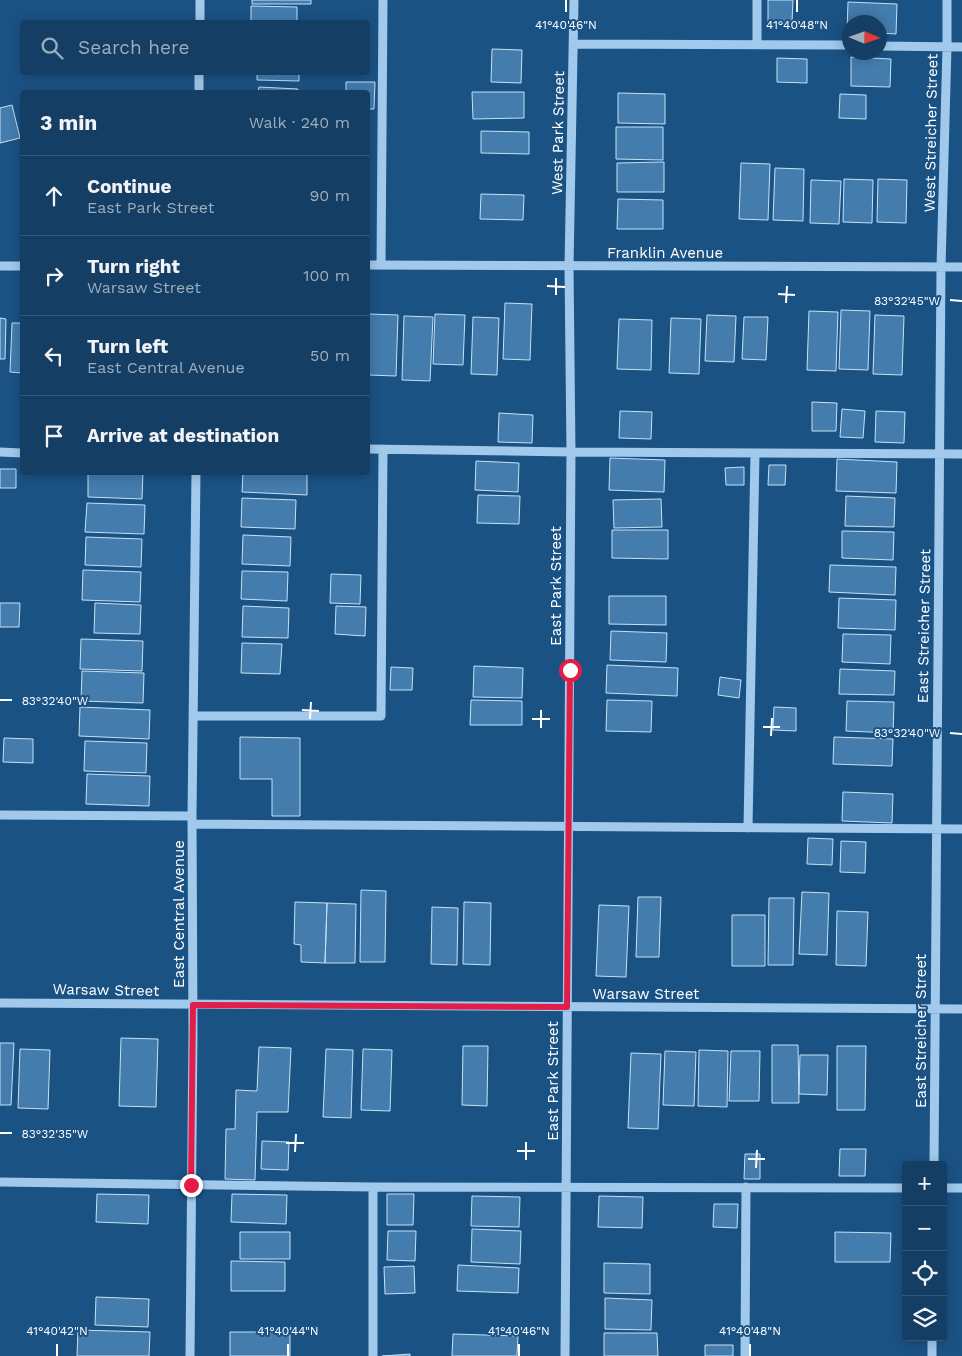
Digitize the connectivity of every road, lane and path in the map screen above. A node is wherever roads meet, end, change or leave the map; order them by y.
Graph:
1 (200, 0) edge
2 (383, 0) edge
3 (574, 0) edge
4 (757, 0) edge
5 (947, 0) edge
6 (200, 20) edge
7 (574, 44) junction
8 (757, 44) junction
9 (842, 45) edge
10 (887, 46) edge
11 (947, 47) junction
12 (962, 47) edge
13 (199, 75) edge
14 (199, 90) edge
15 (370, 265) edge
16 (381, 265) junction
17 (0, 266) edge
18 (20, 266) edge
19 (570, 266) junction
20 (941, 267) junction
21 (962, 267) edge
22 (370, 449) edge
23 (384, 449) junction
24 (0, 452) edge
25 (571, 452) junction
26 (755, 452) junction
27 (20, 453) edge
28 (940, 454) junction
29 (962, 454) edge
30 (196, 475) edge
31 (193, 716) junction
32 (0, 815) edge
33 (193, 820) junction
34 (569, 826) junction
35 (748, 828) junction
36 (936, 829) junction
37 (962, 829) edge
38 (0, 1003) edge
39 (193, 1005) junction
40 (567, 1007) junction
41 (936, 1009) junction
42 (962, 1009) edge
43 (934, 1161) edge
44 (0, 1182) edge
45 (191, 1185) junction
46 (373, 1187) junction
47 (566, 1187) junction
48 (746, 1187) junction
49 (902, 1188) edge
50 (947, 1188) edge
51 (962, 1188) edge
52 (932, 1341) edge
53 (190, 1356) edge
54 (373, 1356) edge
55 (564, 1356) edge
56 (745, 1356) edge
57 (932, 1356) edge

1 - 6 street
2 - 16 street
3 - 7 street, West Park Street
4 - 8 street
5 - 11 street, West Streicher Street
7 - 8 street
7 - 19 street, West Park Street
8 - 9 street
10 - 11 street
11 - 12 street
11 - 20 street, West Streicher Street
13 - 14 street
15 - 16 street, Franklin Avenue
16 - 19 street, Franklin Avenue
17 - 18 street
19 - 20 street, Franklin Avenue
19 - 25 street, East Park Street
20 - 21 street, Franklin Avenue
20 - 28 street, East Streicher Street
22 - 23 street
23 - 25 street
23 - 31 street
24 - 27 street
25 - 26 street
25 - 34 street, East Park Street
26 - 28 street
26 - 35 street
28 - 29 street
28 - 36 street, East Streicher Street
30 - 31 street, East Central Avenue
31 - 33 street, East Central Avenue
32 - 33 street
33 - 34 street
33 - 39 street, East Central Avenue
34 - 35 street
34 - 40 street, East Park Street
35 - 36 street
36 - 37 street
36 - 41 street, East Streicher Street
38 - 39 street, Warsaw Street
39 - 40 street, Warsaw Street
39 - 45 street, East Central Avenue
40 - 41 street, Warsaw Street
40 - 47 street, East Park Street
41 - 42 street, Warsaw Street
41 - 43 street, East Streicher Street
44 - 45 street
45 - 46 street
45 - 53 street, East Central Avenue
46 - 47 street
46 - 54 street
47 - 48 street
47 - 55 street, East Park Street
48 - 49 street
48 - 56 street
50 - 51 street
52 - 57 street

